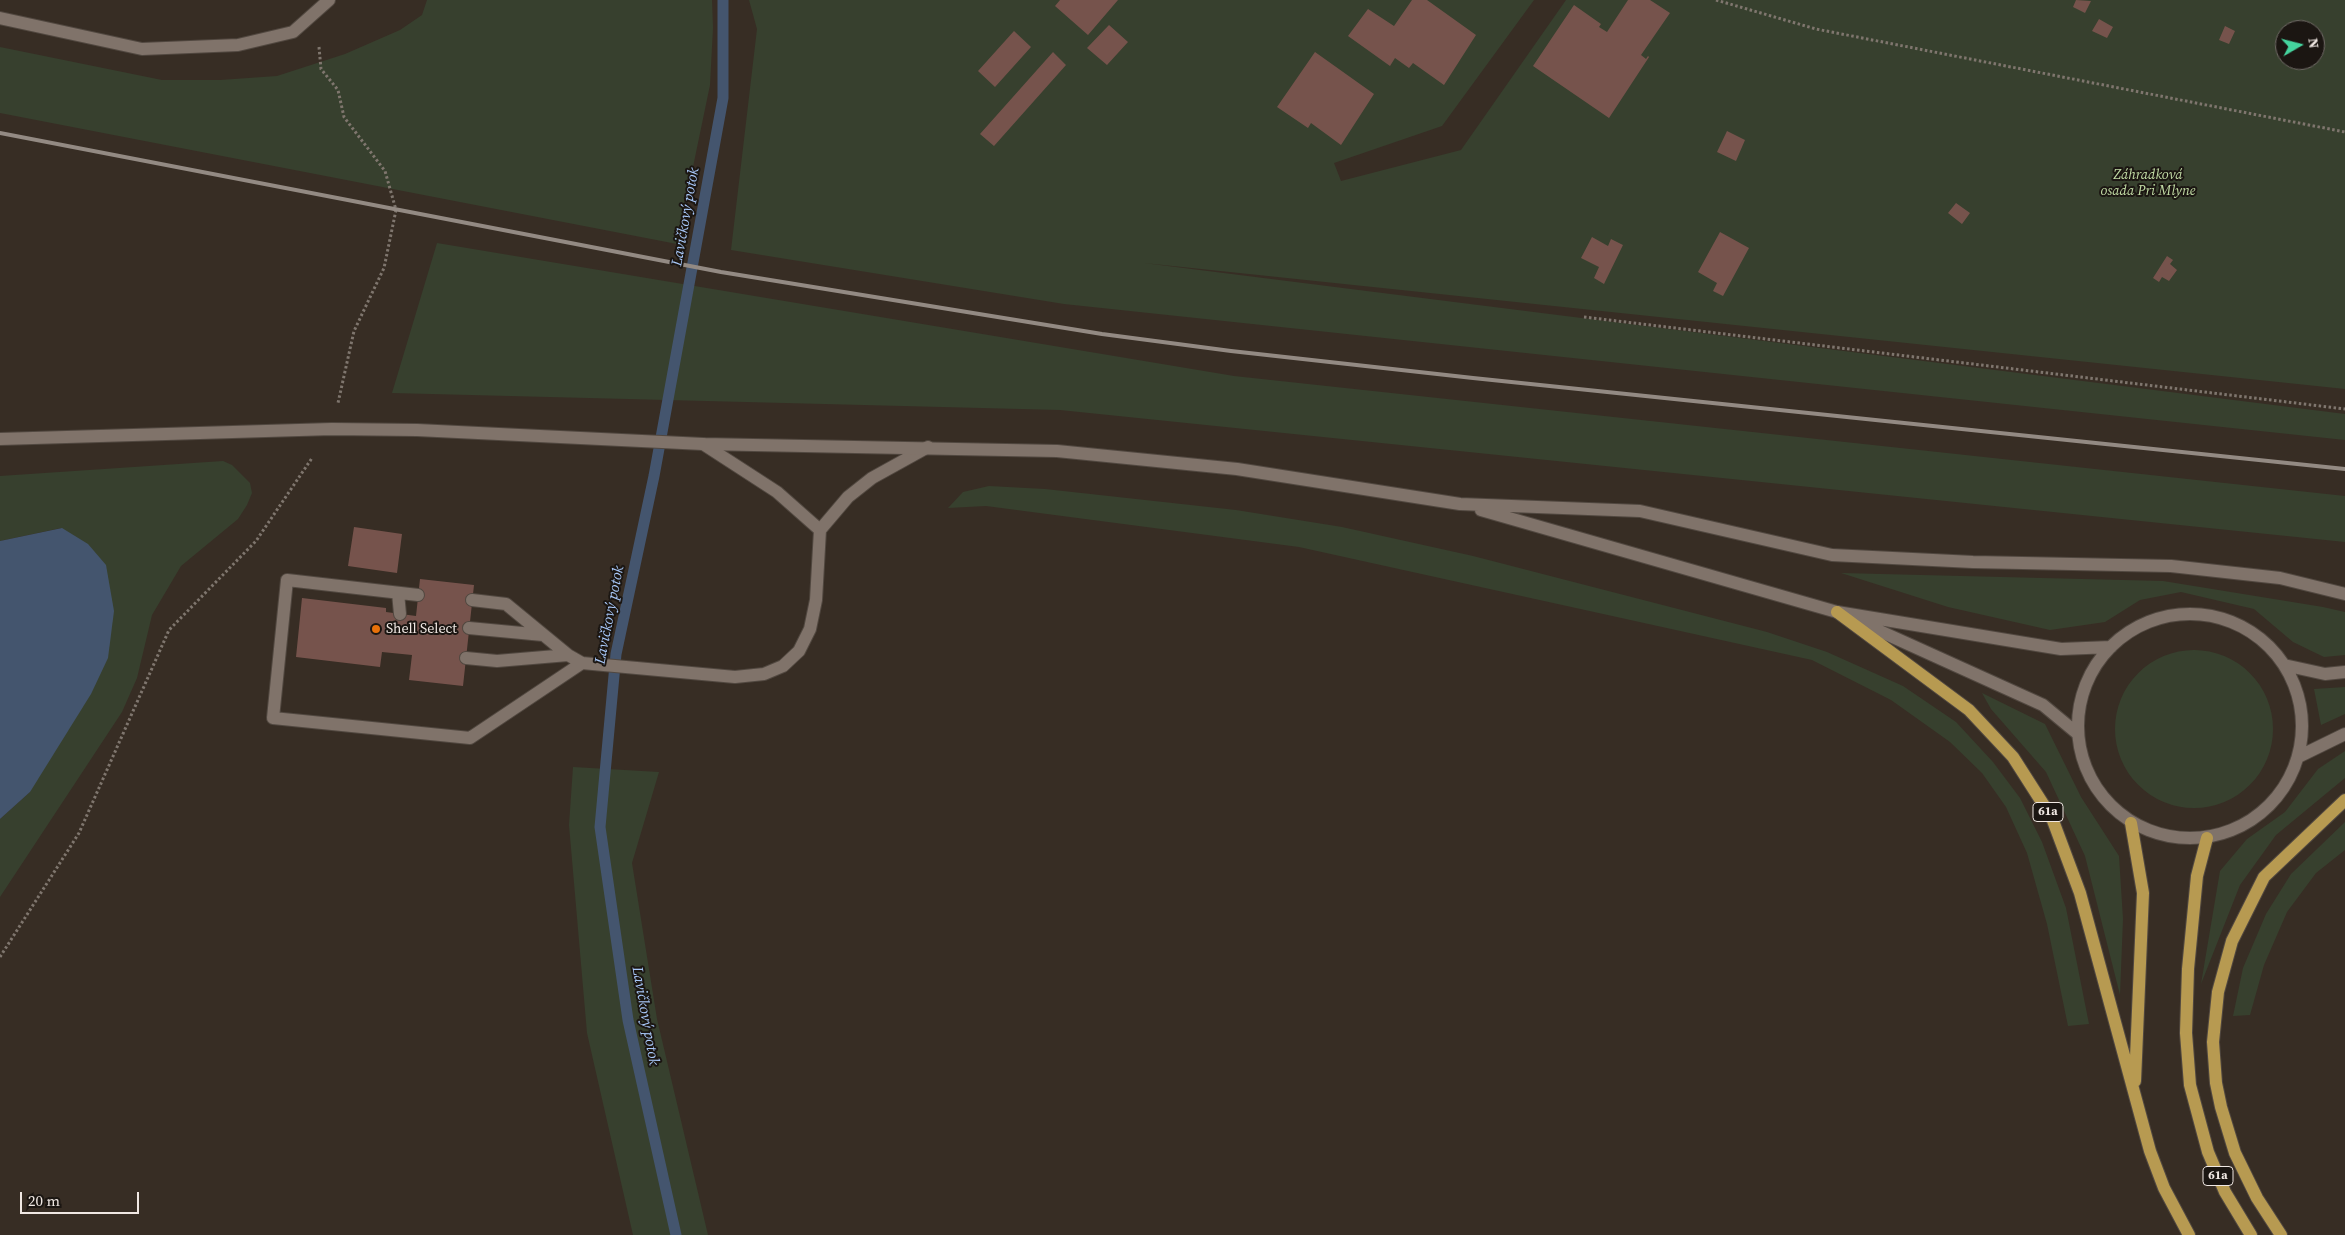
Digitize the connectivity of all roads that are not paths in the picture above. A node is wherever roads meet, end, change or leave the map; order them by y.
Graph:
1 (329, 0) edge
2 (0, 18) edge
3 (0, 438) edge
4 (704, 444) junction
5 (928, 447) junction
6 (1460, 504) junction
7 (820, 530) junction
8 (398, 593) junction
9 (2345, 594) edge
10 (418, 595) dead end
11 (472, 600) dead end
12 (1837, 612) junction
13 (400, 614) dead end
14 (469, 628) dead end
15 (543, 635) junction
16 (2111, 647) junction
17 (568, 655) junction
18 (466, 658) dead end
19 (582, 663) junction
20 (2284, 665) junction
21 (2345, 672) edge
22 (2078, 734) junction
23 (2345, 734) edge
24 (2298, 758) junction
25 (2345, 800) edge
26 (2131, 822) junction
27 (2206, 838) junction
28 (2135, 1093) junction
29 (2189, 1235) edge
30 (2251, 1235) edge
31 (2281, 1235) edge

1 - 2 main road
3 - 4 main road
4 - 5 main road
4 - 7 main road
5 - 6 main road
5 - 7 main road
6 - 9 main road
6 - 12 main road
7 - 19 main road
8 - 10 main road
8 - 13 main road
8 - 19 main road
11 - 15 main road
12 - 16 main road
12 - 22 main road
12 - 28 main road, 61a
14 - 15 main road
15 - 17 main road
16 - 20 main road
16 - 22 main road
17 - 18 main road
17 - 19 main road
20 - 21 main road
20 - 24 main road
22 - 26 main road
23 - 24 main road
24 - 27 main road
25 - 31 main road
26 - 27 main road
26 - 28 main road, 61a
27 - 30 main road, 61a
28 - 29 main road, 61a

